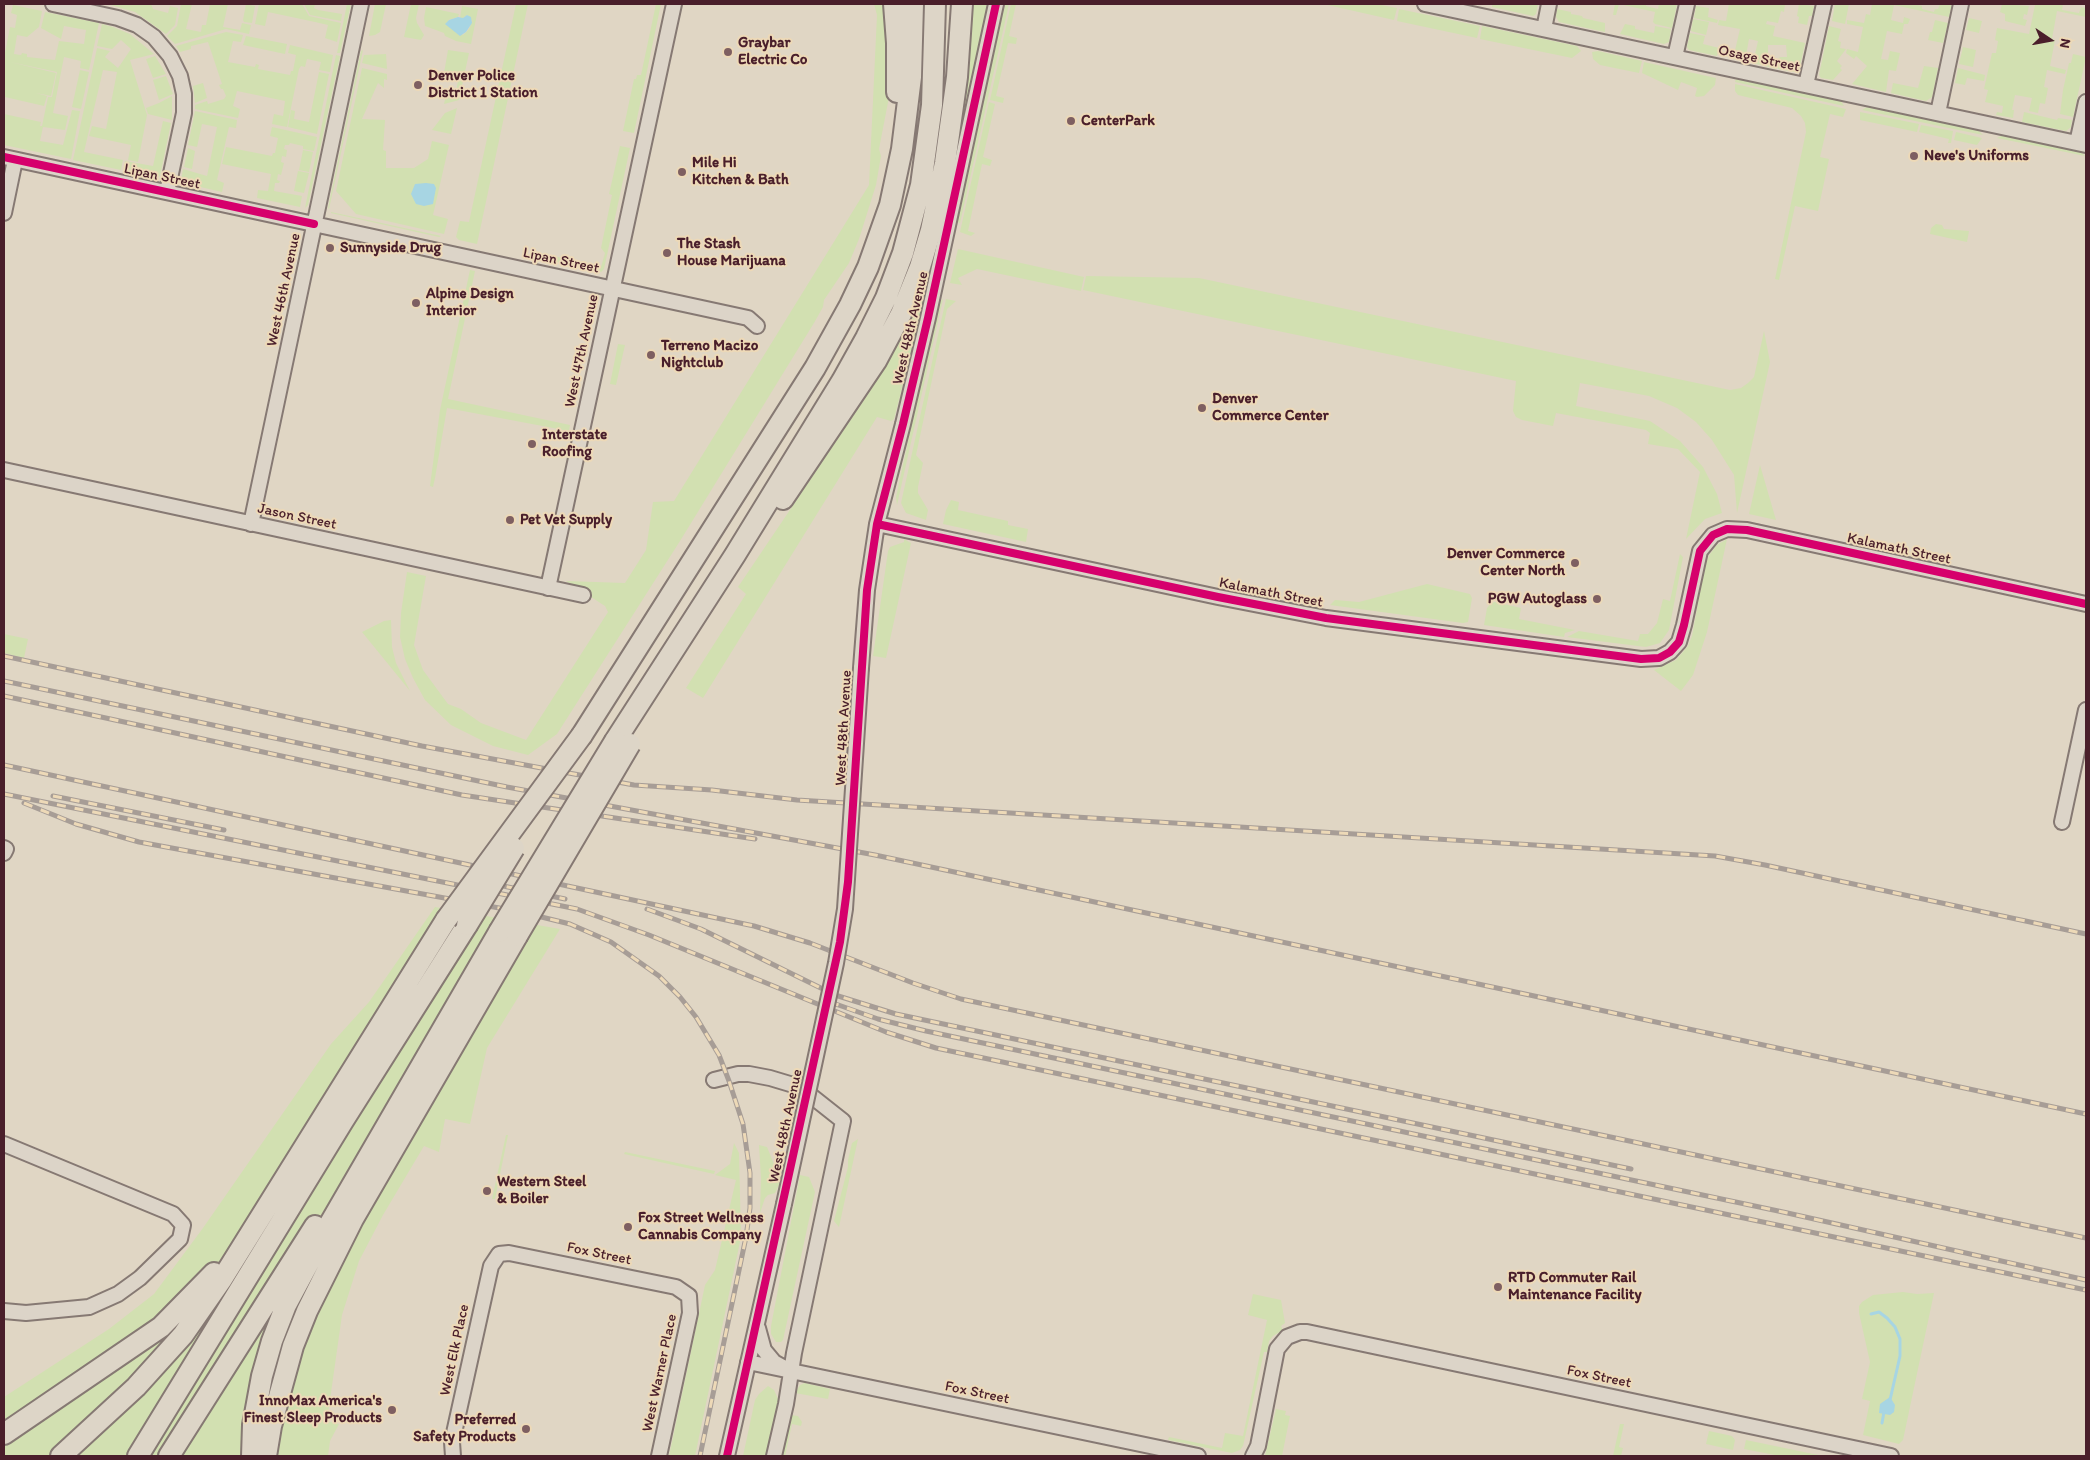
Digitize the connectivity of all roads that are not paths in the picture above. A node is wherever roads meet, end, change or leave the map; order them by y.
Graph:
1 (53, 4) edge
2 (360, 4) edge
3 (674, 4) edge
4 (894, 4) edge
5 (913, 4) edge
6 (935, 4) edge
7 (962, 4) edge
8 (996, 4) edge
9 (1425, 4) edge
10 (1549, 4) edge
11 (1687, 4) edge
12 (1824, 4) edge
13 (1961, 4) edge
14 (1544, 29) junction
15 (1675, 57) junction
16 (1806, 85) junction
17 (2086, 102) edge
18 (1938, 114) junction
19 (2082, 144) edge
20 (10, 159) edge
21 (167, 192) junction
22 (890, 205) junction
23 (4, 214) edge
24 (314, 224) junction
25 (612, 288) junction
26 (757, 326) dead end
27 (4, 470) edge
28 (251, 524) junction
29 (877, 524) junction
30 (735, 555) junction
31 (548, 588) junction
32 (582, 596) dead end
33 (2086, 604) edge
34 (2086, 710) edge
35 (582, 736) junction
36 (2062, 822) dead end
37 (4, 848) edge
38 (4, 853) edge
39 (508, 934) junction
40 (714, 1080) dead end
41 (4, 1144) edge
42 (266, 1209) junction
43 (499, 1254) joint
44 (689, 1296) joint
45 (278, 1300) junction
46 (4, 1311) edge
47 (758, 1319) junction
48 (748, 1362) junction
49 (790, 1370) junction
50 (4, 1434) edge
51 (61, 1456) edge
52 (138, 1456) edge
53 (168, 1456) edge
54 (252, 1456) edge
55 (266, 1456) edge
56 (453, 1456) edge
57 (659, 1456) edge
58 (727, 1456) edge
59 (774, 1456) edge
60 (1198, 1456) edge
61 (1253, 1456) edge
62 (1891, 1456) edge

1 - 21 street
2 - 24 street, West 46th Avenue
3 - 25 street, West 47th Avenue
4 - 22 highway
5 - 22 highway
6 - 30 highway
7 - 30 highway
8 - 29 street, West 48th Avenue
9 - 14 street, Osage Street
10 - 14 street
11 - 15 street
12 - 16 street
13 - 18 street
14 - 15 street, Osage Street
15 - 16 street, Osage Street
16 - 18 street, Osage Street
17 - 19 street
18 - 19 street, Osage Street
20 - 21 street, Lipan Street
20 - 23 street
21 - 24 street, Lipan Street
22 - 35 highway
24 - 25 street, Lipan Street
24 - 28 street, West 46th Avenue
25 - 26 street, Lipan Street
25 - 31 street, West 47th Avenue
27 - 28 street, Jason Street
28 - 31 street, Jason Street
29 - 33 street, Kalamath Street
29 - 47 street, West 48th Avenue, bridge
30 - 39 highway, bridge
31 - 32 street, Jason Street
34 - 36 street
35 - 42 highway, bridge
35 - 52 highway, bridge
37 - 38 street
39 - 45 highway
39 - 55 highway
40 - 49 street
41 - 46 street
42 - 50 highway
42 - 51 highway
43 - 44 street, Fox Street
43 - 56 street, West Elk Place
44 - 57 street, West Warner Place
45 - 53 highway
45 - 54 highway
47 - 48 street, West 48th Avenue
47 - 49 street
48 - 49 street, Fox Street
48 - 58 street, West 48th Avenue
49 - 59 street
49 - 60 street, Fox Street
61 - 62 street, Fox Street

